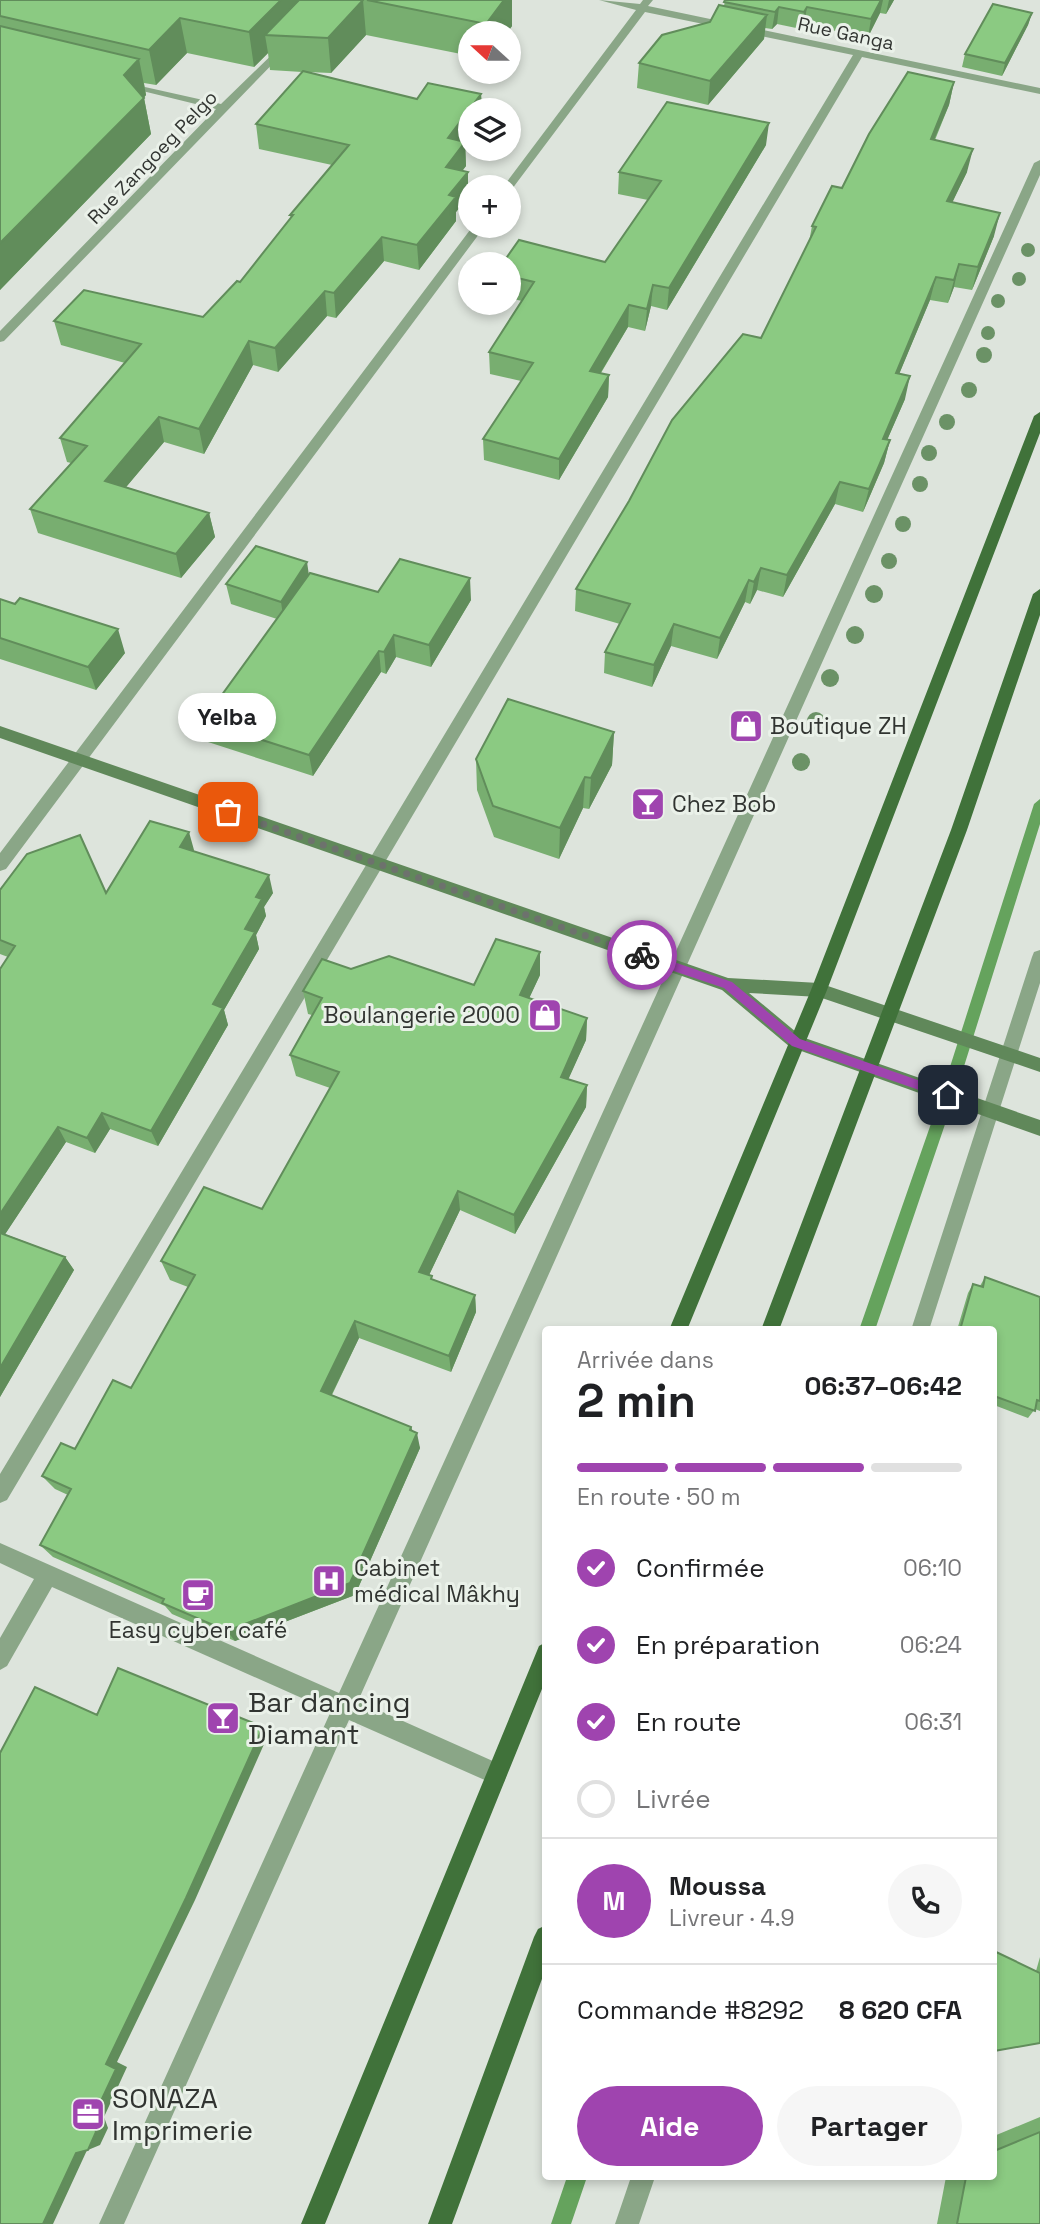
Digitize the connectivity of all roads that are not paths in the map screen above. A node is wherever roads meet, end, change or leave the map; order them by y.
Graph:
1 (604, 0) edge
2 (645, 4) edge
3 (291, 39) edge
4 (859, 53) junction
5 (105, 79) edge
6 (1040, 91) edge
7 (224, 108) junction
8 (1040, 163) edge
9 (517, 175) edge
10 (470, 238) edge
11 (0, 338) edge
12 (1040, 416) edge
13 (1040, 594) edge
14 (0, 732) edge
15 (81, 760) junction
16 (376, 864) junction
17 (0, 865) edge
18 (1040, 957) edge
19 (676, 967) junction
20 (728, 985) junction
21 (819, 990) junction
22 (889, 1015) junction
23 (796, 1042) junction
24 (1010, 1055) junction
25 (1040, 1065) edge
26 (869, 1068) junction
27 (991, 1111) junction
28 (1040, 1128) edge
29 (680, 1326) edge
30 (772, 1326) edge
31 (921, 1326) edge
32 (0, 1493) edge
33 (0, 1553) edge
34 (48, 1574) junction
35 (0, 1659) edge
36 (542, 1663) edge
37 (345, 1706) junction
38 (496, 1774) junction
39 (542, 1948) edge
40 (642, 2180) edge
41 (111, 2224) edge
42 (313, 2224) edge
43 (440, 2224) edge
44 (627, 2224) edge

1 - 2 street, Rue Ganga
2 - 4 street, Rue Ganga
2 - 9 street
3 - 7 street, Rue Zangoeg Pelgo
4 - 6 street, Rue Ganga
4 - 16 street
5 - 7 street
7 - 11 street, Rue Zangoeg Pelgo
8 - 19 street
10 - 15 street
12 - 21 main road
13 - 22 main road
14 - 15 main road
15 - 16 main road
15 - 17 street
16 - 19 main road
16 - 32 street
18 - 24 street
19 - 20 main road
19 - 37 street
20 - 21 main road
20 - 23 main road
21 - 22 main road
21 - 23 main road
22 - 24 main road
22 - 26 main road
23 - 26 main road
23 - 29 main road
24 - 25 main road
24 - 27 street
26 - 27 main road
26 - 30 main road
27 - 28 main road
27 - 31 street
33 - 34 street
34 - 35 street
34 - 37 street
36 - 38 main road
37 - 38 street
37 - 41 street
38 - 42 main road
39 - 43 main road
40 - 44 street

